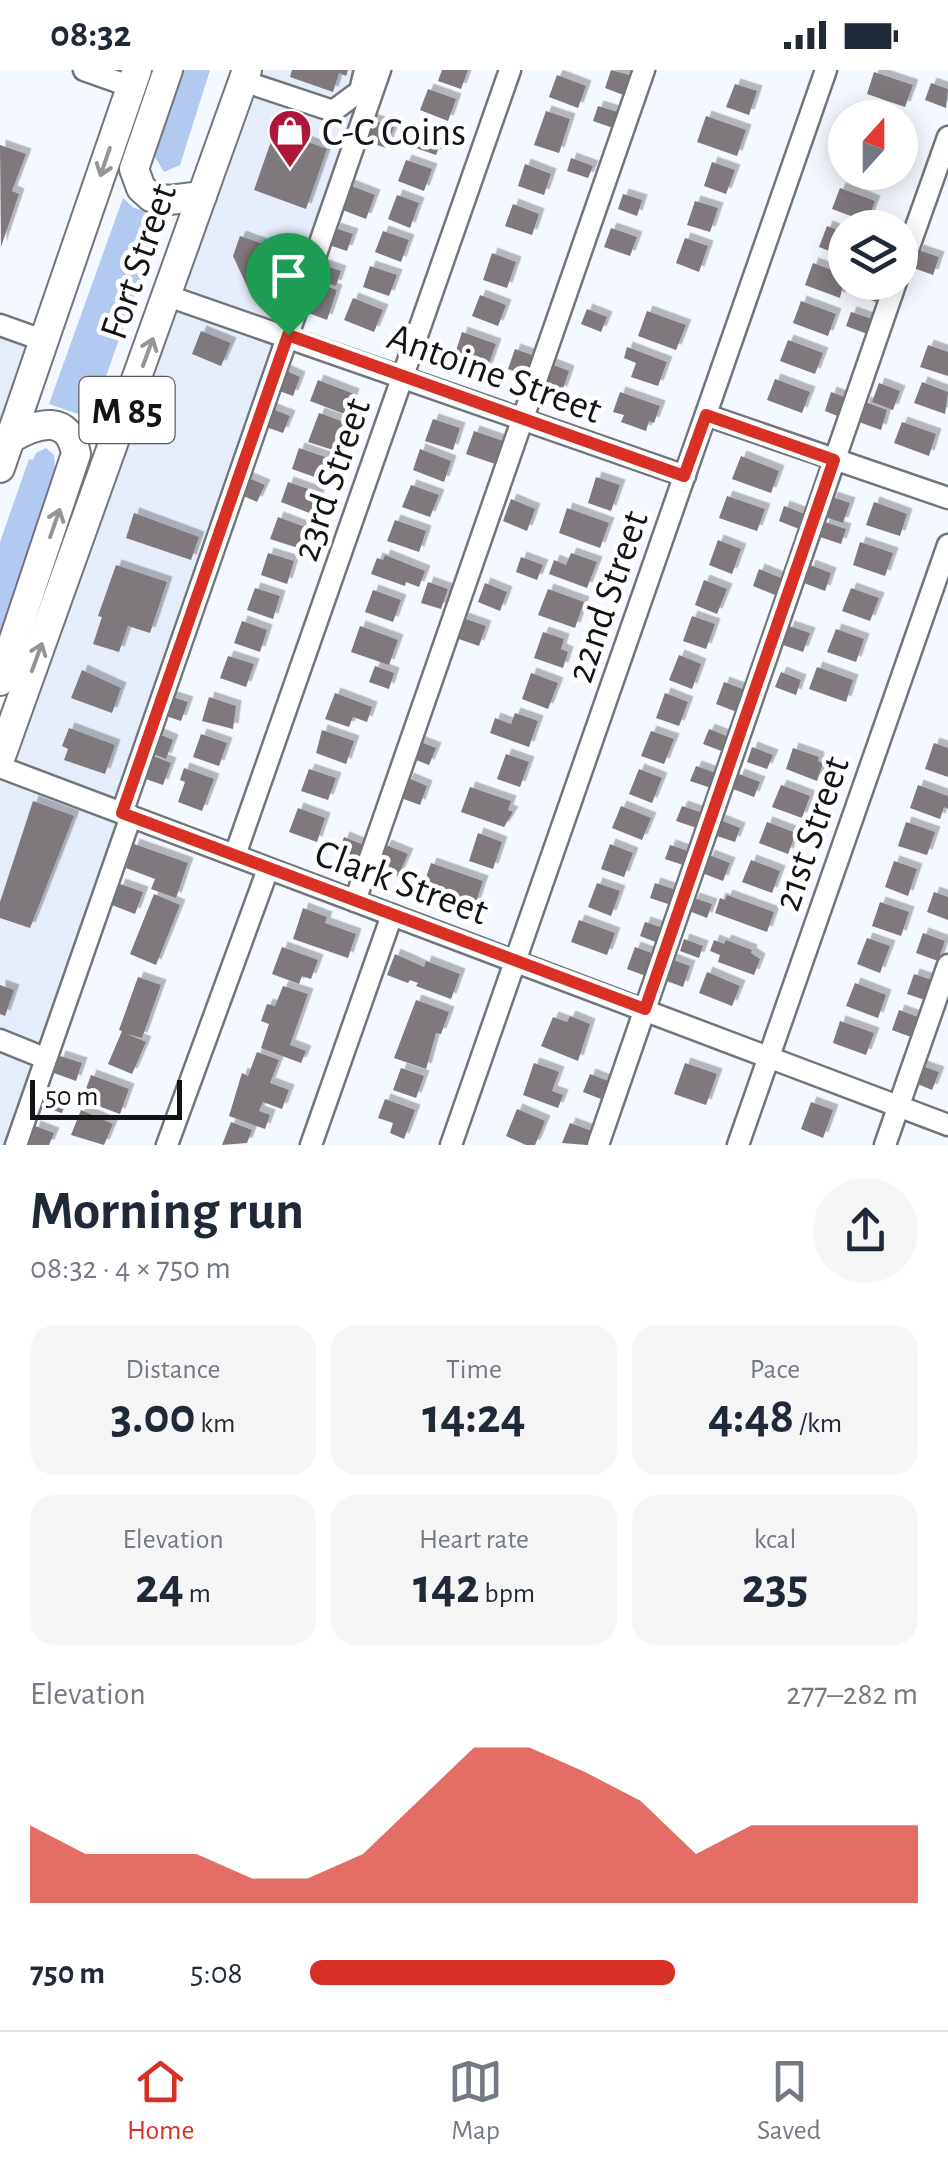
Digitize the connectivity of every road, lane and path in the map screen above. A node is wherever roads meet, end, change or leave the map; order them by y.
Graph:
1 (84, 70) edge
2 (168, 70) edge
3 (364, 70) edge
4 (380, 70) edge
5 (510, 70) edge
6 (644, 70) edge
7 (826, 70) edge
8 (245, 75) edge
9 (134, 78) edge
10 (948, 137) edge
11 (202, 196) junction
12 (918, 221) edge
13 (168, 296) junction
14 (890, 300) edge
15 (0, 324) edge
16 (288, 335) junction
17 (44, 341) junction
18 (403, 377) junction
19 (706, 415) junction
20 (521, 418) junction
21 (11, 438) junction
22 (834, 460) junction
23 (0, 468) edge
24 (684, 476) junction
25 (948, 498) edge
26 (948, 545) edge
27 (0, 681) edge
28 (1, 750) edge
29 (127, 814) junction
30 (234, 855) junction
31 (268, 869) junction
32 (355, 901) junction
33 (392, 915) junction
34 (516, 960) junction
35 (948, 966) edge
36 (645, 1009) junction
37 (0, 1040) edge
38 (38, 1054) dead end
39 (770, 1056) junction
40 (899, 1105) junction
41 (948, 1124) edge
42 (16, 1145) edge
43 (167, 1145) edge
44 (310, 1145) edge
45 (451, 1145) edge
46 (598, 1145) edge
47 (738, 1145) edge
48 (885, 1145) edge

1 - 9 street
2 - 11 main road
3 - 8 street
4 - 16 street
5 - 18 street, 23rd Street
6 - 20 street
7 - 19 street, 22nd Street
8 - 11 main road, Fort Street / M 85
9 -> 17 main road, Fort Street / M 85
10 - 12 street
11 - 13 main road, Fort Street / M 85
13 - 16 street, Antoine Street
28 -> 13 main road, Fort Street / M 85
14 - 22 street
15 - 17 street
16 - 18 street, Antoine Street
16 - 29 street
17 - 21 main road, Fort Street / M 85
18 - 20 street, Antoine Street
18 - 30 street, 23rd Street
19 - 22 street
19 - 24 street, 22nd Street
20 - 24 street, Antoine Street
20 - 32 street
21 - 23 main road, Fort Street / M 85
27 -> 21 main road
22 - 25 street
22 - 36 street
24 - 34 street, 22nd Street
26 - 39 street, 21st Street
28 - 29 street, Clark Street
29 - 30 street, Clark Street
29 - 42 street
30 - 31 street, Clark Street
31 - 32 street, Clark Street
31 - 43 street
32 - 33 street, Clark Street
33 - 34 street, Clark Street
33 - 44 street
34 - 36 street, Clark Street
34 - 45 street, 22nd Street
35 - 40 street
36 - 39 street, Clark Street
36 - 46 street
37 - 38 street
39 - 40 street, Clark Street
39 - 47 street, 21st Street
40 - 41 street, Clark Street
40 - 48 street

